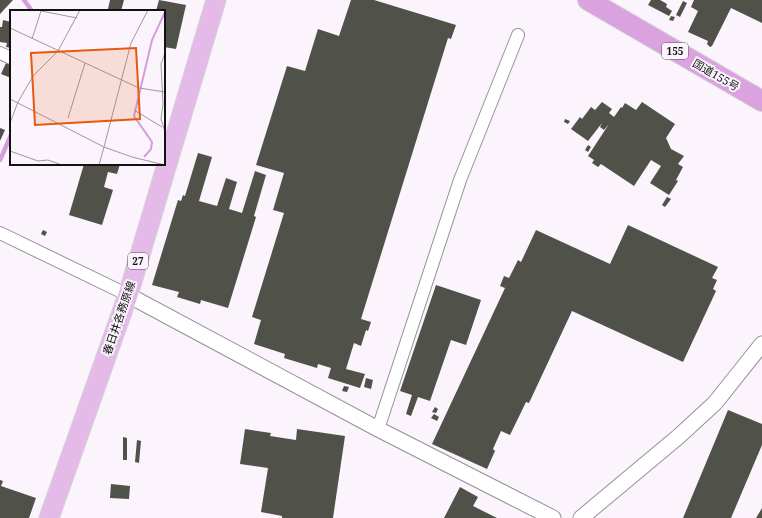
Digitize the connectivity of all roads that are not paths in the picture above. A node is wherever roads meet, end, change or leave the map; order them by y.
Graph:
1 (216, 0) edge
2 (588, 0) edge
3 (518, 35) dead end
4 (0, 53) edge
5 (10, 58) edge
6 (762, 102) edge
7 (0, 233) edge
8 (128, 295) junction
9 (762, 344) edge
10 (378, 429) junction
11 (49, 518) edge
12 (552, 518) edge
13 (581, 518) edge

1 - 8 main road, 春日井各務原線 / 27
2 - 6 highway, 国道155号 / 155
3 - 10 street
4 - 5 street
7 - 8 street
8 - 10 street
8 - 11 main road, 春日井各務原線 / 27
9 - 13 street
10 - 12 street

